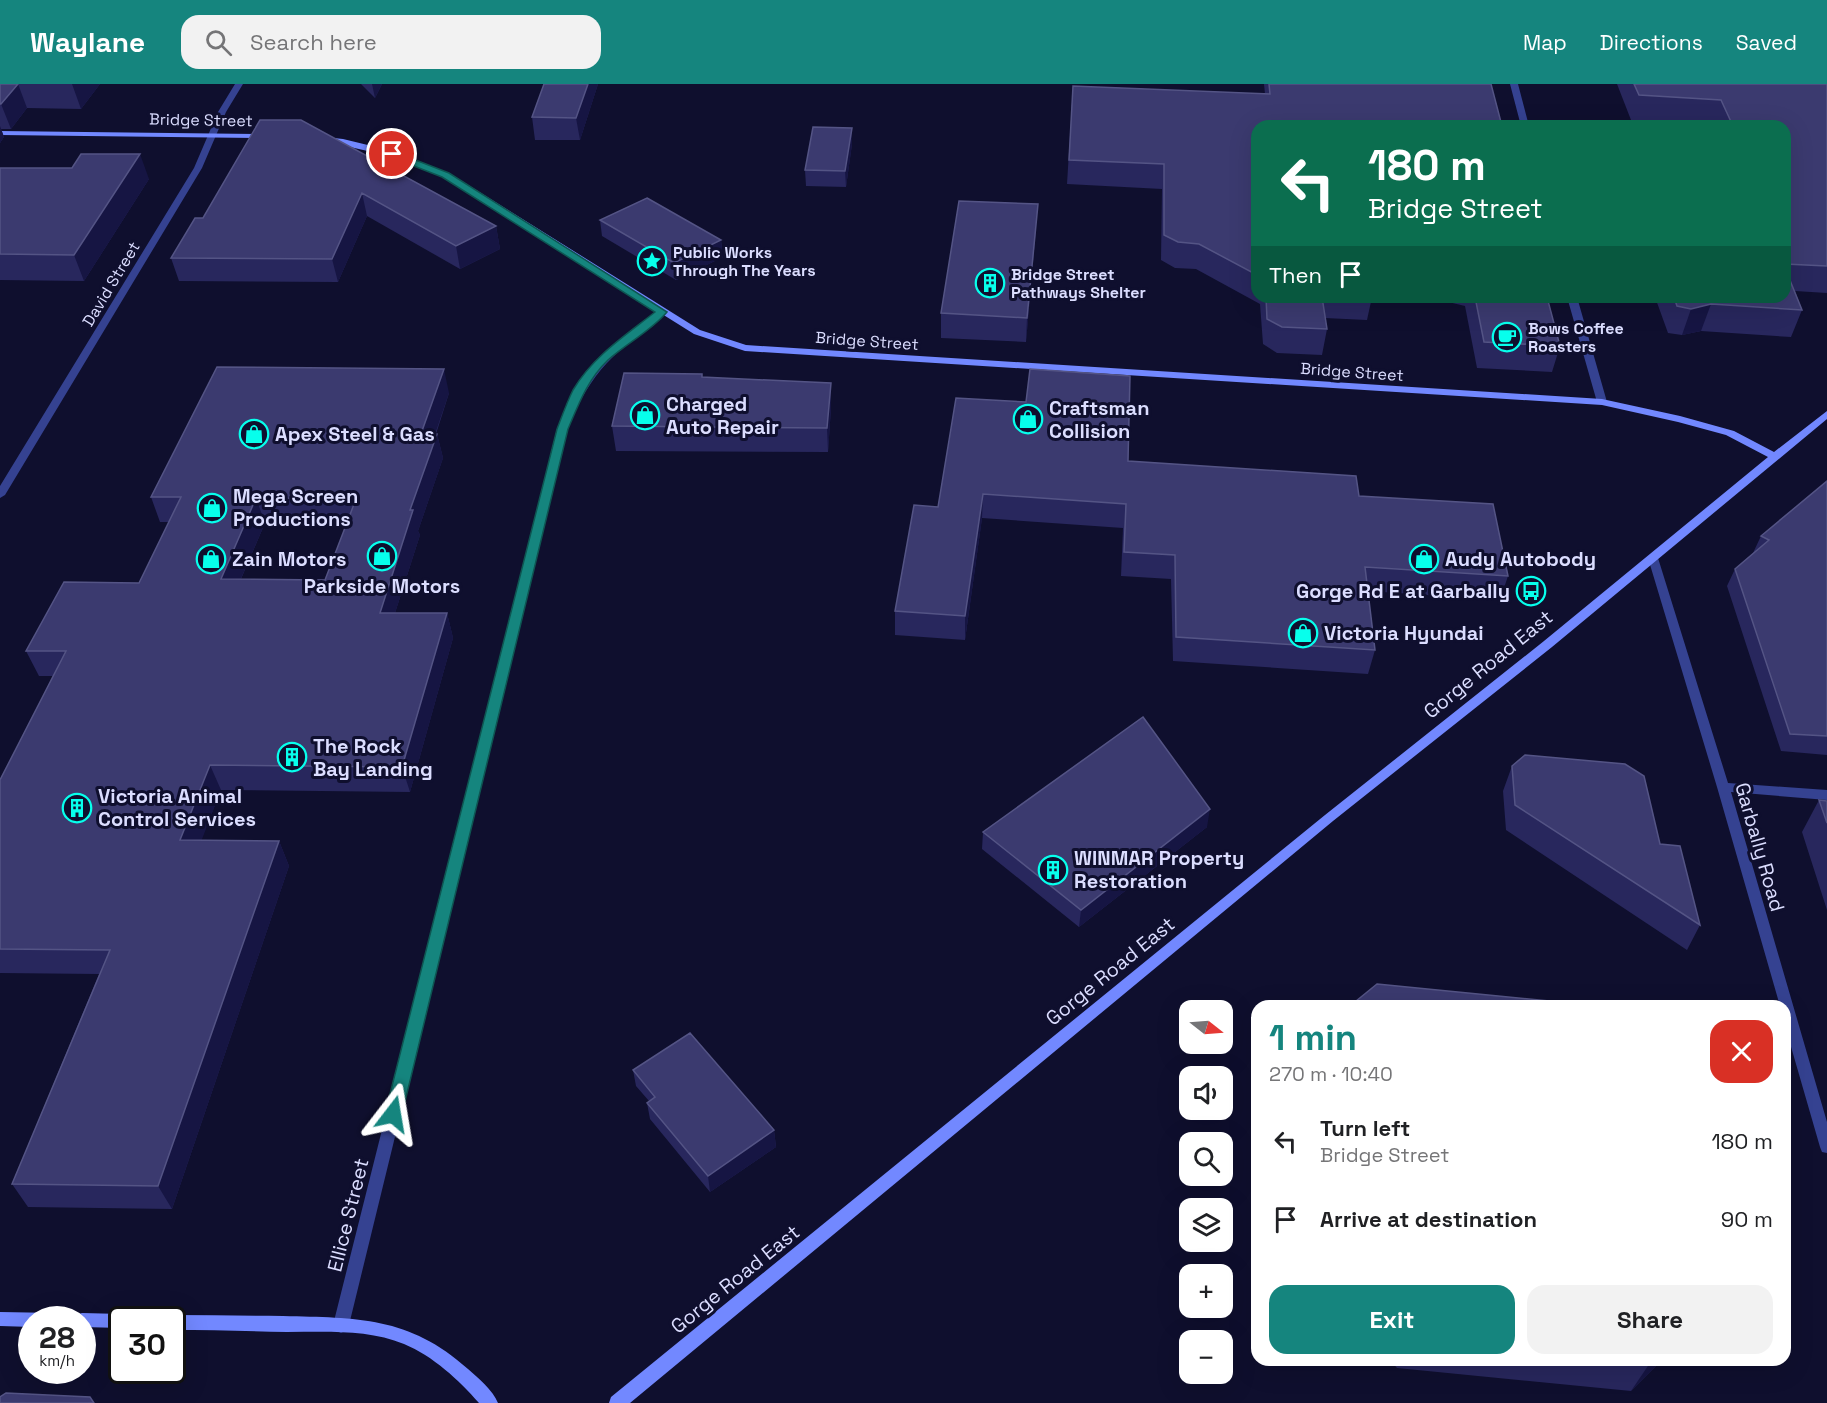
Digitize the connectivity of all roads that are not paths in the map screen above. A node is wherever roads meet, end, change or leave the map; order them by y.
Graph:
1 (239, 84) edge
2 (1514, 84) edge
3 (1524, 120) edge
4 (0, 133) edge
5 (214, 136) junction
6 (272, 136) edge
7 (313, 138) edge
8 (1574, 303) edge
9 (662, 312) junction
10 (1602, 402) junction
11 (1827, 414) edge
12 (1776, 457) junction
13 (0, 495) edge
14 (1653, 558) junction
15 (1723, 787) junction
16 (1827, 795) edge
17 (1785, 1000) edge
18 (1791, 1022) edge
19 (1827, 1147) edge
20 (0, 1319) edge
21 (18, 1319) edge
22 (186, 1322) edge
23 (341, 1325) junction
24 (490, 1403) edge
25 (617, 1403) edge

1 - 5 street, David Street
2 - 3 street
4 - 5 street, Bridge Street
5 - 6 street, Bridge Street
5 - 13 street, David Street
7 - 9 street, Bridge Street
8 - 10 street
9 - 10 street, Bridge Street
9 - 23 street, Ellice Street
10 - 12 street, Bridge Street
11 - 12 street, Gorge Road East
12 - 14 street, Gorge Road East
14 - 15 street, Garbally Road
14 - 25 street, Gorge Road East
15 - 16 street
15 - 17 street, Garbally Road
18 - 19 street, Garbally Road
20 - 21 street
22 - 23 street
23 - 24 street

